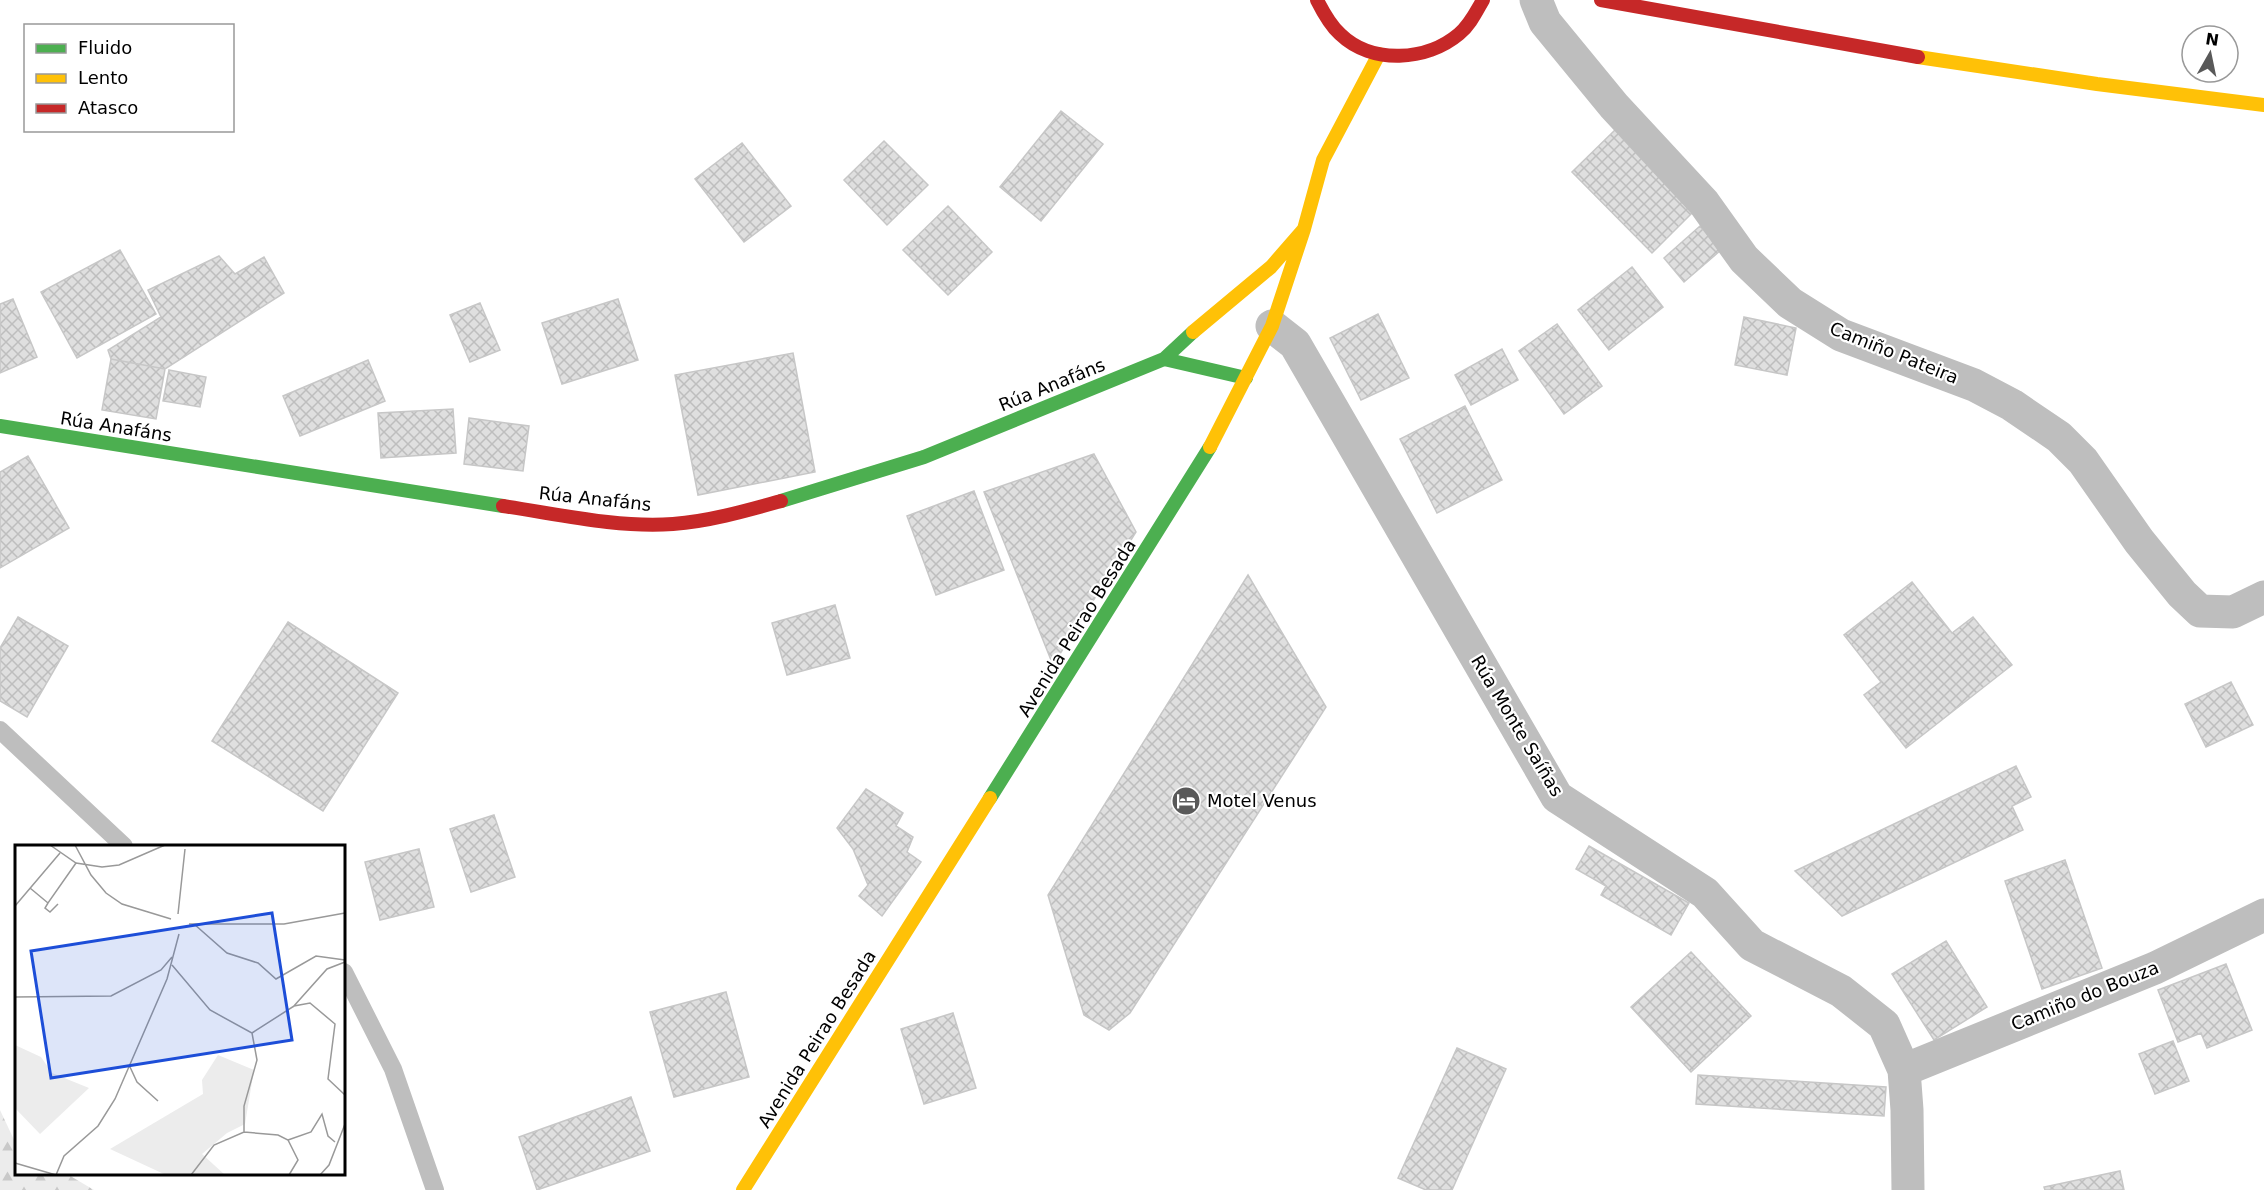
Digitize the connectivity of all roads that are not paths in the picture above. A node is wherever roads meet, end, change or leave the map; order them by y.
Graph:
1 (1317, 0) edge
2 (1483, 0) edge
3 (1536, 0) edge
4 (1601, 0) edge
5 (1379, 54) junction
6 (2264, 105) edge
7 (1304, 229) junction
8 (1272, 326) junction
9 (1164, 359) junction
10 (1246, 378) junction
11 (0, 426) edge
12 (2264, 597) edge
13 (0, 730) edge
14 (123, 845) edge
15 (2264, 915) edge
16 (345, 974) edge
17 (1904, 1070) junction
18 (435, 1190) edge
19 (743, 1190) edge
20 (1908, 1190) edge

1 - 5 street
2 - 5 street
3 - 12 street, Camiño Pateira
4 - 6 street
5 - 7 street, Avenida Peirao Besada
7 - 8 street, Avenida Peirao Besada
7 - 9 street, Rúa Anafáns
8 - 10 street, Avenida Peirao Besada
8 - 17 street, Rúa Monte Saíñas
9 - 10 street
9 - 11 street, Rúa Anafáns
10 - 19 street, Avenida Peirao Besada
13 - 14 lane
15 - 17 street, Camiño do Bouza
16 - 18 lane
17 - 20 street, Rúa Monte Saíñas

